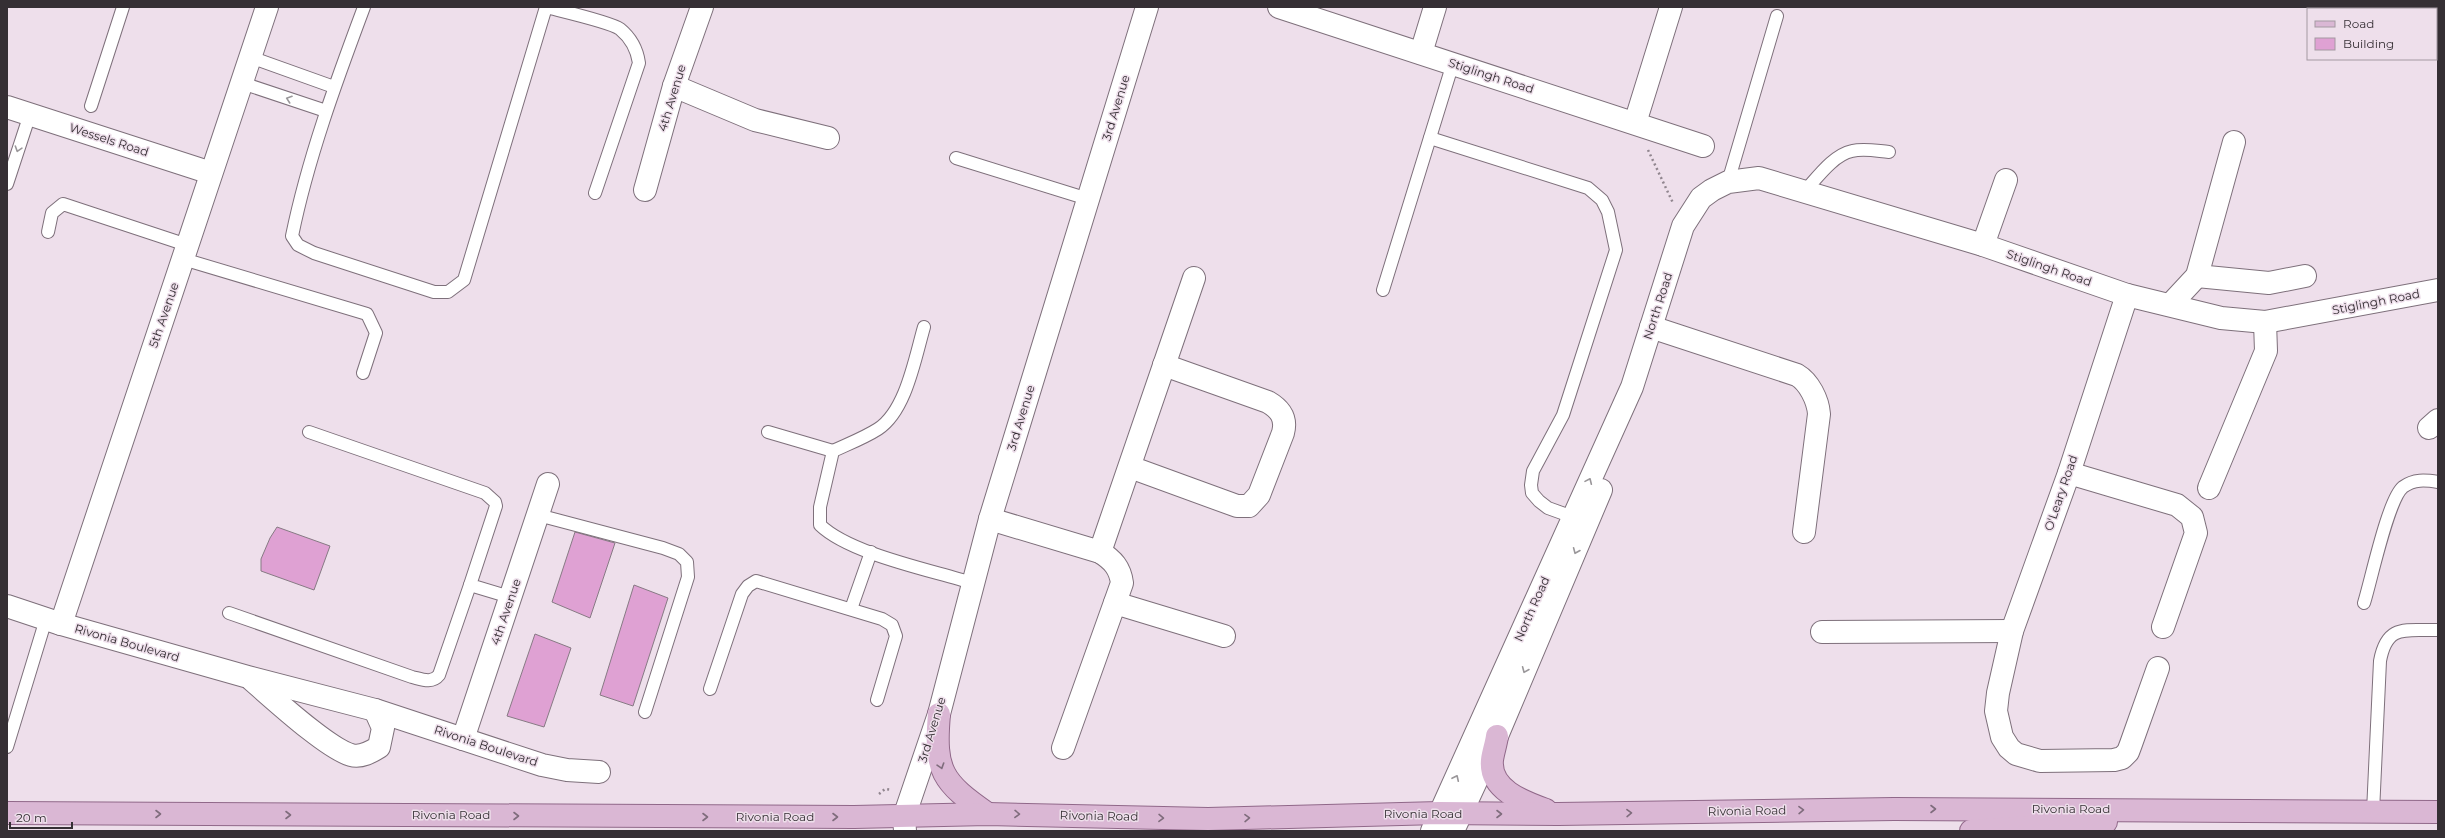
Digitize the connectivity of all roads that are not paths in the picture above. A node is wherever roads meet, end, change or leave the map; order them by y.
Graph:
1 (123, 7) edge
2 (267, 7) edge
3 (364, 7) edge
4 (546, 7) edge
5 (702, 7) edge
6 (1147, 7) edge
7 (1279, 7) edge
8 (1434, 7) edge
9 (1671, 7) edge
10 (1777, 16) dead end
11 (1421, 53) junction
12 (250, 57) junction
13 (1453, 63) junction
14 (242, 83) junction
15 (674, 86) junction
16 (334, 87) junction
17 (90, 106) dead end
18 (7, 107) edge
19 (326, 111) junction
20 (30, 114) junction
21 (1635, 123) junction
22 (828, 138) dead end
23 (1430, 138) junction
24 (2234, 142) dead end
25 (1703, 146) dead end
26 (1889, 152) dead end
27 (956, 158) dead end
28 (211, 173) junction
29 (2006, 180) dead end
30 (1728, 182) junction
31 (7, 184) edge
32 (645, 190) dead end
33 (1804, 192) junction
34 (595, 194) dead end
35 (1088, 199) junction
36 (1683, 226) joint
37 (48, 232) dead end
38 (1983, 245) junction
39 (185, 252) junction
40 (2197, 276) junction
41 (2305, 276) dead end
42 (1194, 278) dead end
43 (1383, 290) dead end
44 (2438, 290) edge
45 (2127, 295) junction
46 (2170, 306) junction
47 (2265, 322) junction
48 (924, 327) dead end
49 (1651, 327) junction
50 (1164, 365) junction
51 (363, 373) dead end
52 (1632, 387) junction
53 (309, 432) dead end
54 (768, 432) dead end
55 (833, 451) junction
56 (1130, 467) junction
57 (2069, 472) junction
58 (2438, 482) edge
59 (548, 484) dead end
60 (2209, 488) dead end
61 (538, 515) junction
62 (1574, 517) junction
63 (990, 519) junction
64 (1804, 532) dead end
65 (871, 552) junction
66 (1100, 552) junction
67 (972, 583) junction
68 (470, 585) junction
69 (510, 597) junction
70 (1115, 603) junction
71 (2364, 603) dead end
72 (7, 606) edge
73 (851, 609) junction
74 (229, 613) dead end
75 (53, 621) junction
76 (2163, 627) dead end
77 (2438, 630) edge
78 (2012, 631) junction
79 (1822, 632) dead end
80 (1224, 636) dead end
81 (2158, 668) dead end
82 (248, 677) junction
83 (710, 689) dead end
84 (877, 700) dead end
85 (375, 710) junction
86 (645, 712) dead end
87 (938, 714) junction
88 (1497, 736) junction
89 (463, 739) junction
90 (7, 747) edge
91 (1063, 748) dead end
92 (598, 772) dead end
93 (2190, 811) junction
94 (2373, 812) junction
95 (2438, 812) edge
96 (7, 813) edge
97 (988, 814) junction
98 (1558, 814) junction
99 (1446, 822) edge
100 (904, 824) edge
101 (1972, 831) edge

1 - 17 lane
2 - 12 street, 5th Avenue
3 - 16 lane
4 - 19 lane
4 - 34 lane
5 - 15 street, 4th Avenue
6 - 35 street, 3rd Avenue
7 - 11 street, Stiglingh Road
8 - 11 street
9 - 21 street
10 - 30 lane
11 - 13 street, Stiglingh Road
12 - 14 street, 5th Avenue
12 - 16 lane
13 - 21 street, Stiglingh Road
13 - 23 lane
19 -> 14 lane
14 - 28 street, 5th Avenue
15 - 22 street
15 - 32 street, 4th Avenue
16 - 19 lane
18 - 20 street, Wessels Road
20 - 28 street, Wessels Road
20 -> 31 lane
21 - 25 street, Stiglingh Road
23 - 43 lane
23 - 62 lane
24 - 40 street
26 - 33 lane
27 - 35 lane
28 - 39 street, 5th Avenue
29 - 38 street
30 - 33 street, Stiglingh Road
30 - 36 street, Stiglingh Road
33 - 38 street, Stiglingh Road
35 - 63 street, 3rd Avenue
36 - 49 street, North Road
37 - 39 lane
38 - 45 street, Stiglingh Road
39 - 51 lane
39 - 75 street, 5th Avenue
40 - 41 street
40 - 46 street
42 - 50 street
44 - 47 street, Stiglingh Road
45 - 46 street, Stiglingh Road
45 - 57 street, O'Leary Road
46 - 47 street, Stiglingh Road
47 - 60 street
48 - 55 lane
49 - 52 street, North Road
49 - 64 street
50 - 56 street
50 - 56 street
62 -> 52 street, North Road
52 -> 88 street, North Road
53 - 68 lane
54 - 55 lane
55 - 65 lane
56 - 66 street
57 - 76 street
57 - 78 street, O'Leary Road
58 - 71 lane
59 - 61 street, 4th Avenue
61 - 69 street, 4th Avenue
61 - 86 lane
99 -> 62 street, North Road
63 - 66 street
63 - 67 street, 3rd Avenue
65 - 67 lane
65 - 73 lane
66 - 70 street
67 - 87 street, 3rd Avenue
68 - 69 lane
68 - 74 lane
69 - 89 street, 4th Avenue
70 - 80 street
70 - 91 street
72 - 75 street, Rivonia Boulevard
73 - 83 lane
73 - 84 lane
75 - 82 street, Rivonia Boulevard
75 - 90 lane
77 - 94 lane
78 - 79 street
78 - 81 street, O'Leary Road
82 - 85 street, Rivonia Boulevard
82 - 85 street, Rivonia Boulevard
85 - 89 street, Rivonia Boulevard
87 -> 97 main road
87 - 100 street, 3rd Avenue
88 - 98 main road
88 - 99 street, North Road
89 - 92 street, Rivonia Boulevard
93 - 94 main road, Rivonia Road
98 -> 93 main road, Rivonia Road
93 - 101 main road, Rivonia Road
94 - 95 main road, Rivonia Road
96 -> 100 main road, Rivonia Road
97 -> 99 main road, Rivonia Road
97 - 100 main road, Rivonia Road
99 -> 98 main road, Rivonia Road

